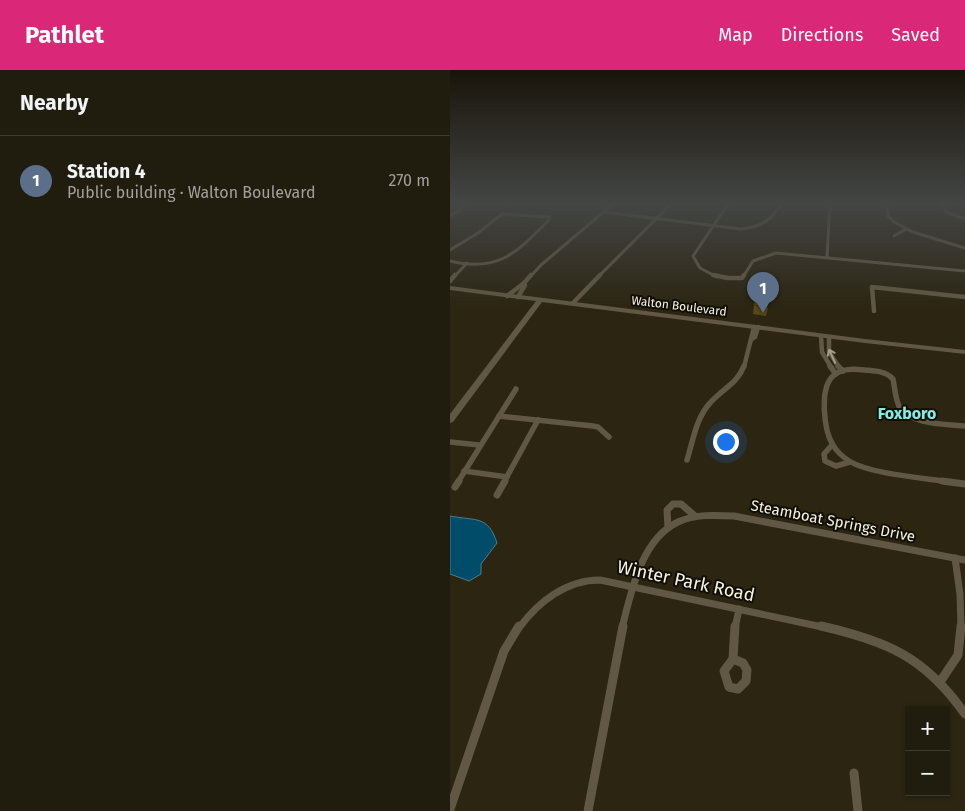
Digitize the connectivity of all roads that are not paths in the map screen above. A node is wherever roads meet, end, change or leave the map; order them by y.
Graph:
1 (469, 239) edge
2 (530, 239) edge
3 (572, 239) edge
4 (634, 239) edge
5 (704, 239) edge
6 (827, 239) edge
7 (940, 239) edge
8 (965, 248) edge
9 (450, 250) edge
10 (826, 257) junction
11 (450, 261) edge
12 (467, 264) junction
13 (965, 271) edge
14 (450, 281) edge
15 (524, 283) junction
16 (450, 288) edge
17 (507, 296) junction
18 (965, 296) edge
19 (518, 297) junction
20 (540, 300) junction
21 (573, 303) junction
22 (874, 311) dead end
23 (756, 327) junction
24 (825, 336) junction
25 (964, 352) edge
26 (844, 371) junction
27 (836, 374) junction
28 (516, 389) dead end
29 (499, 416) junction
30 (450, 420) edge
31 (538, 420) junction
32 (965, 426) edge
33 (609, 437) dead end
34 (450, 442) edge
35 (480, 445) junction
36 (832, 445) junction
37 (687, 460) dead end
38 (850, 462) junction
39 (464, 471) junction
40 (507, 476) junction
41 (965, 484) edge
42 (455, 487) dead end
43 (497, 495) dead end
44 (695, 516) junction
45 (668, 528) junction
46 (954, 558) junction
47 (965, 560) edge
48 (635, 586) junction
49 (739, 609) junction
50 (732, 659) dead end
51 (940, 682) junction
52 (965, 714) edge
53 (854, 773) dead end
54 (450, 809) edge
55 (588, 811) edge
56 (858, 811) edge

1 - 9 street
2 - 12 street
3 - 15 street
4 - 21 street
5 - 10 street
6 - 10 street
7 - 8 street
10 - 13 street
11 - 12 street
12 - 14 street
15 - 17 street
15 - 19 street
16 - 17 main road, Walton Boulevard
17 - 19 main road, Walton Boulevard
18 - 22 street
19 - 20 main road, Walton Boulevard
20 - 21 main road, Walton Boulevard
20 - 30 main road
21 - 23 main road, Walton Boulevard
23 - 24 main road, Walton Boulevard
23 - 37 street
24 - 25 main road, Walton Boulevard
26 -> 24 street
24 - 27 street
26 - 27 street
26 - 32 street
27 - 36 street
28 - 29 street
29 - 31 street
29 - 35 street
31 - 33 street
31 - 40 street
34 - 35 street
35 - 39 street
36 - 38 street
36 - 38 street
38 - 41 street
39 - 40 street
39 - 42 street
40 - 43 street
44 - 45 street, Steamboat Springs Drive
44 - 45 street
44 - 46 street, Steamboat Springs Drive
45 - 48 street, Steamboat Springs Drive
46 - 47 street, Steamboat Springs Drive
46 - 51 street
48 - 49 street, Winter Park Road
48 - 54 street, Winter Park Road
48 - 55 street, Steamboat Springs Drive
49 - 50 street
49 - 51 street, Winter Park Road
51 - 52 street, Winter Park Road
53 - 56 street

